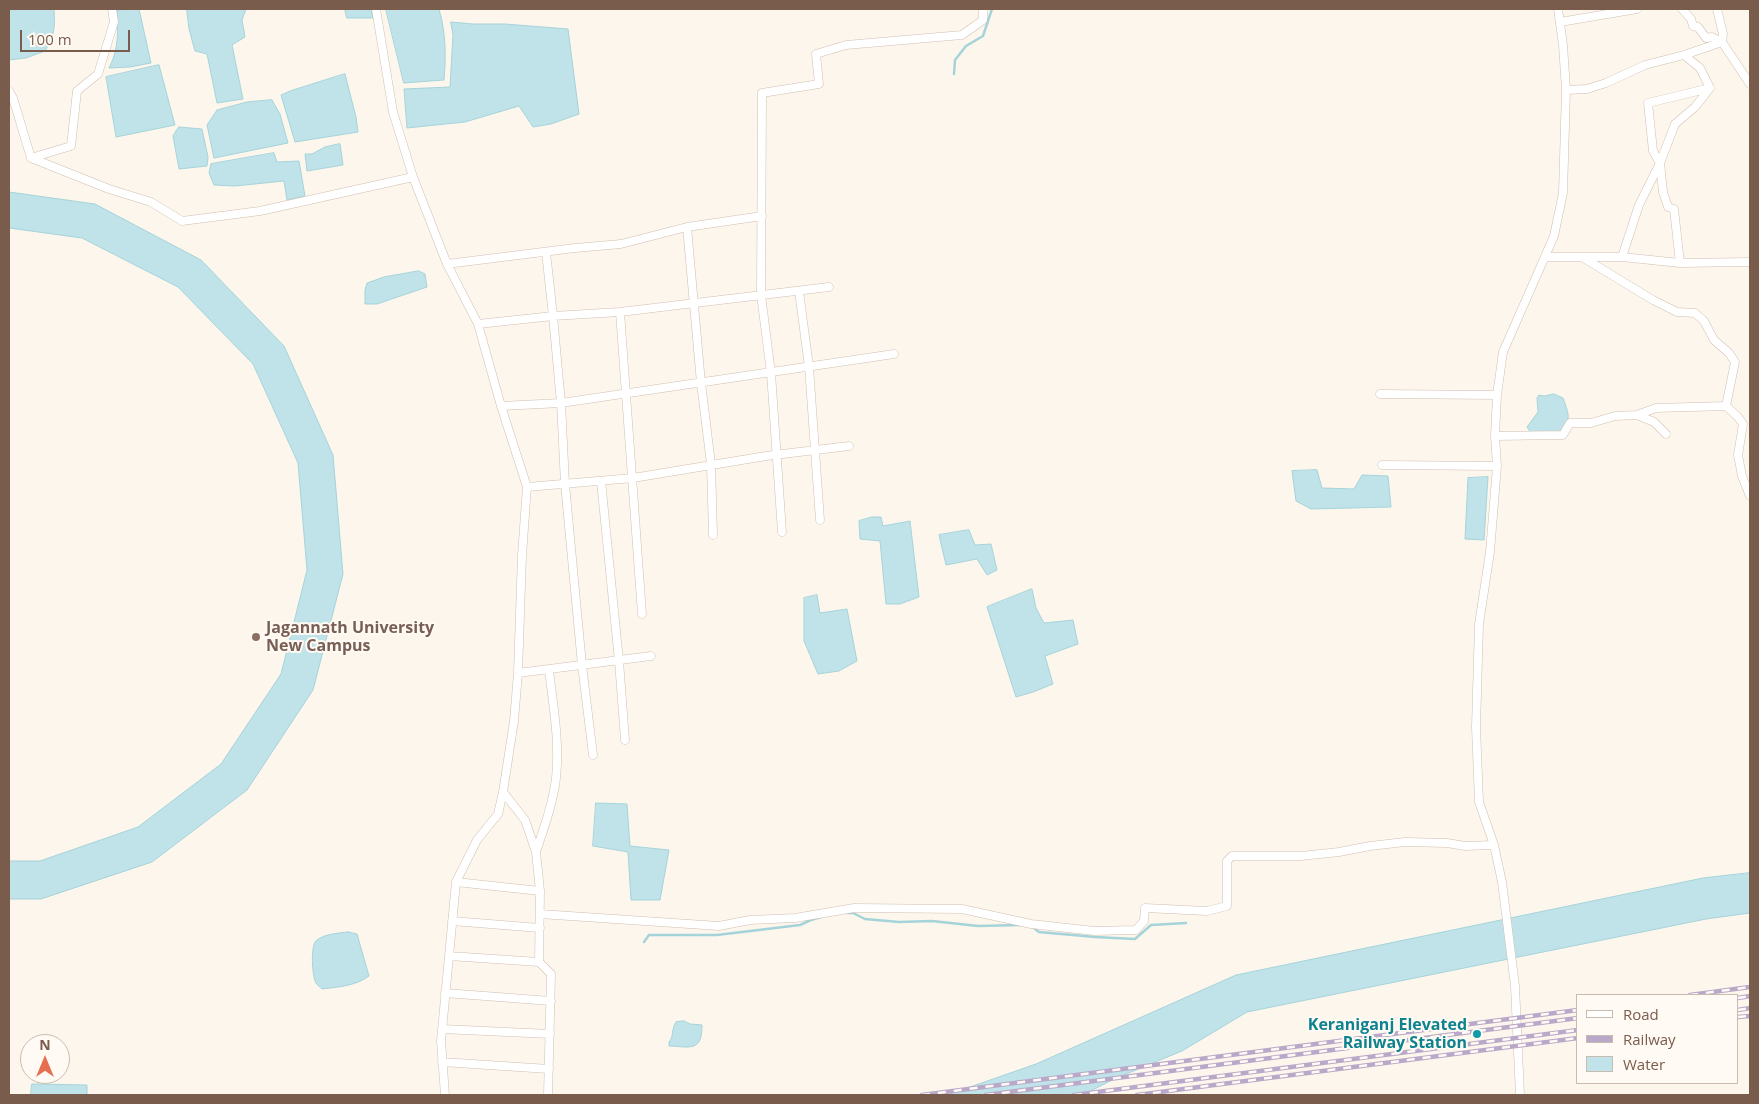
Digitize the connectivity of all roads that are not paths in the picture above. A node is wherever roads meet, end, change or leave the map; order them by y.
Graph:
1 (112, 9) edge
2 (376, 9) edge
3 (984, 9) edge
4 (1558, 9) edge
5 (1637, 9) edge
6 (1682, 9) edge
7 (1717, 9) edge
8 (1560, 22) junction
9 (1722, 42) junction
10 (1684, 55) junction
11 (1750, 84) edge
12 (1710, 88) junction
13 (1566, 90) junction
14 (9, 92) edge
15 (31, 158) junction
16 (1660, 163) junction
17 (413, 177) junction
18 (762, 216) junction
19 (687, 227) junction
20 (546, 252) junction
21 (1546, 257) junction
22 (1582, 257) junction
23 (1622, 257) junction
24 (1750, 262) edge
25 (1680, 263) junction
26 (447, 264) junction
27 (829, 287) dead end
28 (799, 291) junction
29 (761, 295) junction
30 (694, 303) junction
31 (620, 312) junction
32 (554, 316) junction
33 (478, 324) junction
34 (894, 354) dead end
35 (809, 367) junction
36 (771, 373) junction
37 (701, 383) junction
38 (625, 394) junction
39 (1380, 394) dead end
40 (1497, 395) junction
41 (561, 403) junction
42 (501, 406) junction
43 (1726, 406) junction
44 (1637, 415) junction
45 (1666, 434) dead end
46 (1495, 436) junction
47 (849, 446) dead end
48 (815, 450) junction
49 (776, 455) junction
50 (711, 464) junction
51 (1382, 465) dead end
52 (1496, 466) junction
53 (633, 478) junction
54 (601, 481) junction
55 (565, 484) junction
56 (527, 487) junction
57 (1750, 496) edge
58 (820, 520) dead end
59 (782, 532) dead end
60 (713, 535) dead end
61 (642, 614) dead end
62 (651, 656) dead end
63 (619, 661) junction
64 (582, 665) junction
65 (549, 670) junction
66 (518, 673) junction
67 (625, 740) dead end
68 (593, 755) dead end
69 (503, 792) junction
70 (1494, 845) junction
71 (536, 852) junction
72 (456, 882) junction
73 (540, 891) junction
74 (540, 914) junction
75 (452, 921) junction
76 (540, 928) junction
77 (449, 956) junction
78 (539, 962) junction
79 (445, 993) junction
80 (551, 1001) junction
81 (442, 1029) junction
82 (550, 1034) junction
83 (442, 1062) junction
84 (548, 1069) junction
85 (445, 1095) edge
86 (548, 1095) edge
87 (1520, 1095) edge

1 - 15 street
2 - 17 street
3 - 18 street
4 - 8 street
5 - 8 street
6 - 9 street
7 - 9 street
8 - 13 street
9 - 10 street
9 - 11 street
10 - 12 street
10 - 13 street
12 - 16 street
12 - 16 street
13 - 21 street
14 - 15 street
15 - 17 street
16 - 23 street
16 - 25 street
17 - 26 street
18 - 19 street
18 - 29 street
19 - 20 street
19 - 30 street
20 - 26 street
20 - 32 street
21 - 22 street
21 - 40 street
22 - 23 street
22 - 43 street
23 - 25 street
24 - 25 street
26 - 33 street
27 - 28 street
28 - 29 street
28 - 35 street
29 - 30 street
29 - 36 street
30 - 31 street
30 - 37 street
31 - 32 street
31 - 38 street
32 - 33 street
32 - 41 street
33 - 42 street
34 - 35 street
35 - 36 street
35 - 48 street
36 - 37 street
36 - 49 street
37 - 38 street
37 - 50 street
38 - 41 street
38 - 53 street
39 - 40 street
40 - 46 street
41 - 42 street
41 - 55 street
42 - 56 street
43 - 44 street
43 - 57 street
44 - 45 street
44 - 46 street
46 - 52 street
47 - 48 street
48 - 49 street
48 - 58 street
49 - 50 street
49 - 59 street
50 - 53 street
50 - 60 street
51 - 52 street
52 - 70 street
53 - 54 street
53 - 61 street
54 - 55 street
54 - 63 street
55 - 56 street
55 - 64 street
56 - 66 street
62 - 63 street
63 - 64 street
63 - 67 street
64 - 65 street
64 - 68 street
65 - 66 street
65 - 71 street
66 - 69 street
69 - 71 street
69 - 72 street
70 - 74 street
70 - 87 street
71 - 73 street
72 - 73 street
72 - 75 street
73 - 74 street
74 - 76 street
75 - 76 street
75 - 77 street
76 - 78 street
77 - 78 street
77 - 79 street
78 - 80 street
79 - 80 street
79 - 81 street
80 - 82 street
81 - 82 street
81 - 83 street
82 - 84 street
83 - 84 street
83 - 85 street
84 - 86 street

